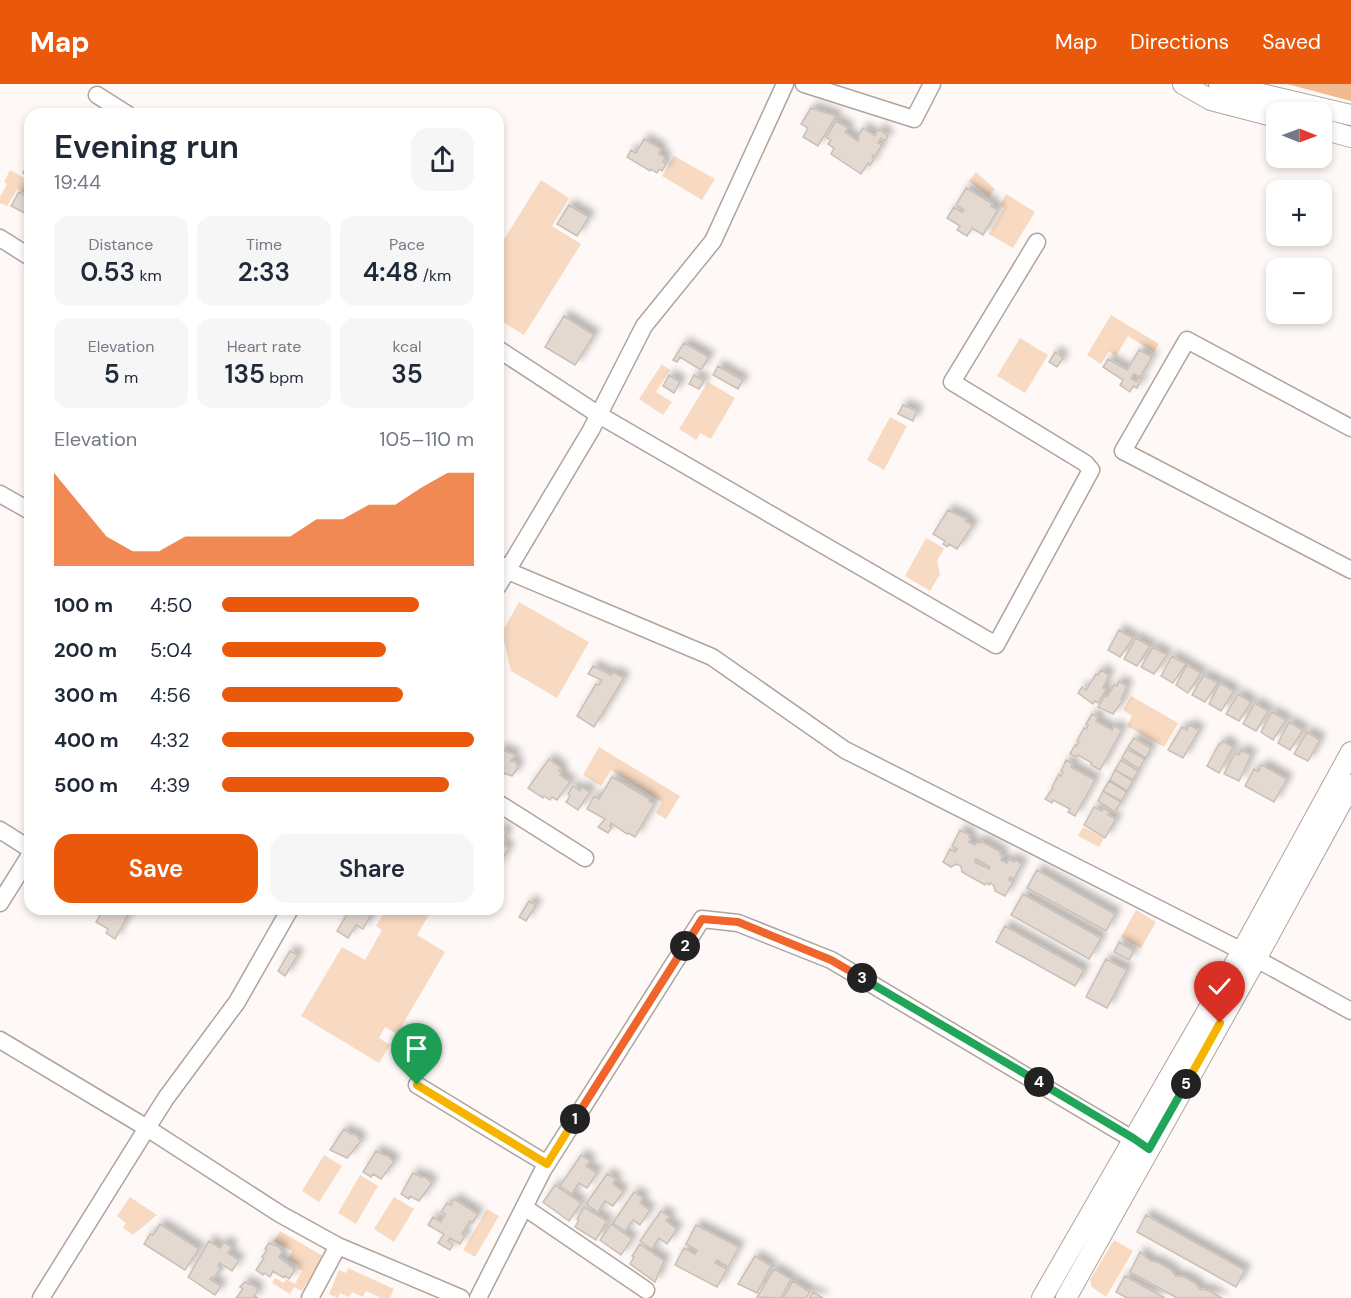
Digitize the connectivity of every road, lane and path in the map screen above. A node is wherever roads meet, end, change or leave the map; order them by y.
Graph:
1 (785, 84) edge
2 (804, 84) edge
3 (932, 84) edge
4 (1183, 84) edge
5 (1219, 84) edge
6 (97, 95) dead end
7 (118, 108) edge
8 (1266, 114) edge
9 (1351, 115) edge
10 (1332, 132) edge
11 (1351, 137) edge
12 (0, 238) edge
13 (1037, 242) dead end
14 (24, 253) edge
15 (504, 353) edge
16 (599, 415) junction
17 (1351, 428) edge
18 (0, 494) edge
19 (24, 508) edge
20 (504, 565) edge
21 (504, 567) edge
22 (1351, 570) edge
23 (1351, 752) edge
24 (1351, 785) edge
25 (504, 807) edge
26 (0, 830) edge
27 (24, 845) edge
28 (585, 858) dead end
29 (24, 865) edge
30 (0, 903) edge
31 (280, 915) edge
32 (1249, 955) junction
33 (1351, 1011) edge
34 (0, 1040) edge
35 (417, 1085) dead end
36 (147, 1128) junction
37 (1133, 1138) junction
38 (1149, 1149) junction
39 (547, 1164) junction
40 (524, 1207) junction
41 (338, 1246) junction
42 (646, 1290) dead end
43 (41, 1298) edge
44 (310, 1298) edge
45 (461, 1298) edge
46 (478, 1298) edge
47 (1042, 1298) edge
48 (1066, 1298) edge

1 - 16 street
2 - 3 street
4 - 8 street
5 - 9 street
6 - 7 street
10 - 11 street
12 - 14 street
13 - 16 street
15 - 16 street
16 - 20 street
17 - 22 street
18 - 19 street
21 - 32 street
23 - 32 street
24 - 32 street
25 - 28 street
26 - 27 street
29 - 30 street
31 - 36 street
32 - 33 street
32 - 37 street
32 - 38 street
34 - 36 street
35 - 39 street
36 - 41 street
36 - 43 street
37 - 38 street
37 - 39 street
37 - 47 street
38 - 48 street
39 - 40 street
40 - 42 street
40 - 46 street
41 - 44 street
41 - 45 street

